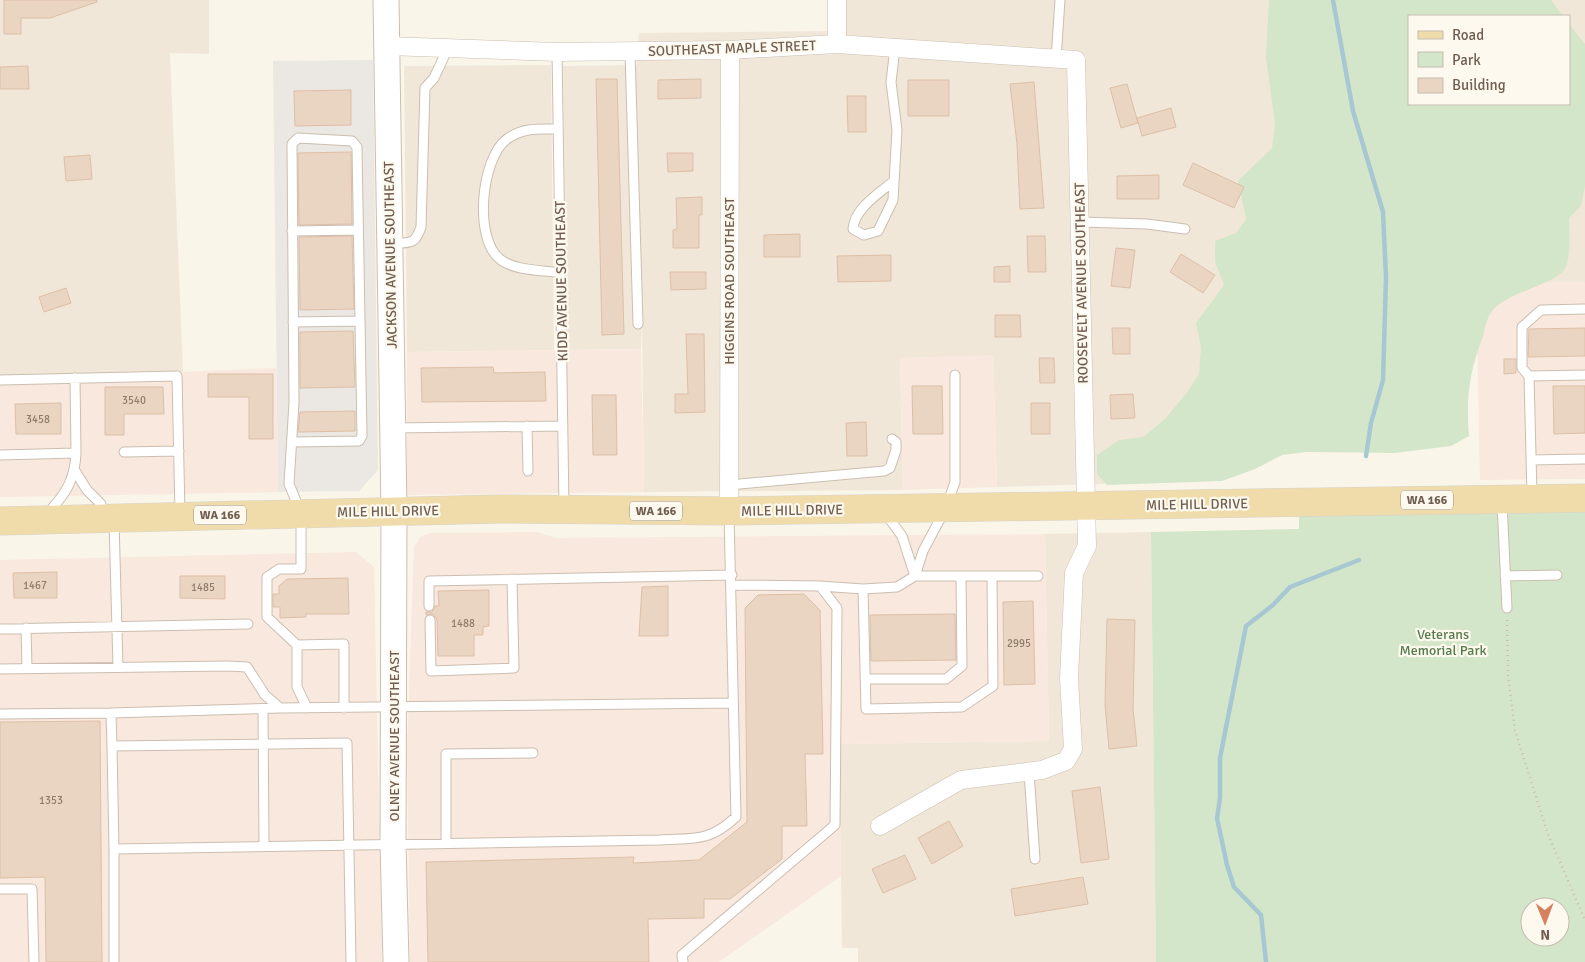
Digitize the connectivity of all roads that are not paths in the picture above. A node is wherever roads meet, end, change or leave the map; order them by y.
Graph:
1 (386, 0) edge
2 (837, 0) edge
3 (1060, 0) edge
4 (837, 44) junction
5 (387, 46) junction
6 (448, 48) junction
7 (895, 48) junction
8 (730, 50) junction
9 (630, 51) junction
10 (557, 52) junction
11 (1056, 59) junction
12 (1076, 60) joint
13 (558, 129) junction
14 (894, 181) junction
15 (1080, 222) junction
16 (1185, 229) dead end
17 (358, 230) junction
18 (292, 231) junction
19 (390, 243) junction
20 (561, 273) junction
21 (1585, 309) edge
22 (360, 321) junction
23 (293, 322) junction
24 (638, 324) dead end
25 (954, 375) dead end
26 (1585, 375) edge
27 (1529, 376) junction
28 (75, 378) junction
29 (0, 380) edge
30 (527, 426) junction
31 (563, 426) junction
32 (392, 428) junction
33 (892, 439) dead end
34 (292, 442) junction
35 (179, 450) junction
36 (124, 452) dead end
37 (76, 453) junction
38 (0, 455) edge
39 (1585, 459) edge
40 (1531, 460) junction
41 (75, 471) junction
42 (528, 471) dead end
43 (729, 484) junction
44 (1585, 498) edge
45 (1502, 499) junction
46 (1532, 499) junction
47 (1086, 506) junction
48 (946, 508) junction
49 (881, 509) junction
50 (564, 510) junction
51 (394, 511) junction
52 (729, 511) junction
53 (302, 513) junction
54 (180, 516) junction
55 (107, 517) junction
56 (52, 519) junction
57 (0, 521) edge
58 (732, 575) junction
59 (1557, 575) dead end
60 (915, 576) junction
61 (961, 576) junction
62 (992, 576) junction
63 (1038, 576) dead end
64 (1505, 576) junction
65 (512, 579) junction
66 (732, 585) junction
67 (820, 586) junction
68 (863, 589) junction
69 (429, 606) dead end
70 (1507, 608) road end
71 (430, 620) dead end
72 (248, 624) dead end
73 (117, 626) junction
74 (26, 628) junction
75 (0, 629) edge
76 (297, 645) junction
77 (118, 667) junction
78 (27, 668) junction
79 (0, 669) edge
80 (865, 679) junction
81 (733, 703) junction
82 (280, 708) junction
83 (307, 708) junction
84 (344, 708) junction
85 (394, 708) junction
86 (263, 709) junction
87 (112, 713) junction
88 (0, 714) edge
89 (263, 744) junction
90 (112, 746) junction
91 (533, 753) dead end
92 (1029, 772) junction
93 (880, 826) dead end
94 (446, 842) junction
95 (393, 843) junction
96 (349, 844) junction
97 (264, 846) junction
98 (114, 849) junction
99 (1035, 859) dead end
100 (0, 889) edge
101 (34, 962) edge
102 (114, 962) edge
103 (351, 962) edge
104 (396, 962) edge
105 (682, 962) edge

1 - 5 main road, JACKSON AVENUE SOUTHEAST
2 - 4 street
3 - 11 lane
4 - 7 street, SOUTHEAST MAPLE STREET
4 - 8 street, SOUTHEAST MAPLE STREET
5 - 6 street, SOUTHEAST MAPLE STREET
5 - 19 main road, JACKSON AVENUE SOUTHEAST
6 - 10 street, SOUTHEAST MAPLE STREET
6 - 19 lane
7 - 11 street, SOUTHEAST MAPLE STREET
7 - 14 lane
8 - 9 street, SOUTHEAST MAPLE STREET
8 - 43 street, HIGGINS ROAD SOUTHEAST
9 - 10 street, SOUTHEAST MAPLE STREET
9 - 24 lane
10 - 13 lane, KIDD AVENUE SOUTHEAST
11 - 12 street, SOUTHEAST MAPLE STREET
12 - 15 street, ROOSEVELT AVENUE SOUTHEAST
13 - 20 lane, KIDD AVENUE SOUTHEAST
13 - 20 lane
14 - 14 lane
15 - 16 lane
15 - 47 street, ROOSEVELT AVENUE SOUTHEAST
17 - 18 lane
17 - 18 lane
17 - 22 lane
18 - 23 lane
19 - 32 main road, JACKSON AVENUE SOUTHEAST
20 - 31 lane, KIDD AVENUE SOUTHEAST
21 - 27 lane
22 - 23 lane
22 - 34 lane
23 - 34 lane
25 - 48 lane
26 - 27 lane
27 - 40 lane
28 - 29 lane
28 - 35 lane
28 - 37 lane
30 - 31 lane
30 - 32 lane
30 - 42 lane
31 - 50 lane, KIDD AVENUE SOUTHEAST
32 - 51 main road, JACKSON AVENUE SOUTHEAST
33 - 43 lane
34 - 53 lane
35 - 36 lane
35 - 54 lane
37 - 38 lane
37 - 41 lane
39 - 40 lane
40 - 46 lane
41 - 55 lane
41 - 56 lane
43 - 52 street, HIGGINS ROAD SOUTHEAST
44 - 46 main road, MILE HILL DRIVE / WA 166
45 - 46 main road, MILE HILL DRIVE / WA 166
45 - 47 main road, MILE HILL DRIVE / WA 166
45 - 64 lane
47 - 48 main road, MILE HILL DRIVE / WA 166
47 - 92 street, ROOSEVELT AVENUE SOUTHEAST
48 - 49 main road, MILE HILL DRIVE / WA 166
48 - 60 lane
49 - 52 main road, MILE HILL DRIVE / WA 166
49 - 60 lane
50 - 51 main road, MILE HILL DRIVE / WA 166
50 - 52 main road, MILE HILL DRIVE / WA 166
51 - 53 main road, MILE HILL DRIVE / WA 166
51 - 85 main road, OLNEY AVENUE SOUTHEAST
52 - 58 lane
53 - 54 main road, MILE HILL DRIVE / WA 166
53 - 76 lane
54 - 55 main road, MILE HILL DRIVE / WA 166
55 - 56 main road, MILE HILL DRIVE / WA 166
55 - 73 lane
56 - 57 main road, MILE HILL DRIVE / WA 166
58 - 65 lane
58 - 66 lane
59 - 64 lane
60 - 61 lane
60 - 68 lane
61 - 62 lane
61 - 80 lane
62 - 63 lane
62 - 80 lane
64 - 70 lane
65 - 69 lane
65 - 71 lane
66 - 67 lane
66 - 81 lane
67 - 68 lane
67 - 105 lane
68 - 80 lane
72 - 73 lane
73 - 74 lane
73 - 77 lane
74 - 75 lane
74 - 78 lane
76 - 83 lane
76 - 84 lane
77 - 78 lane
77 - 82 lane
78 - 79 lane
81 - 85 lane
81 - 94 lane
82 - 83 lane
82 - 86 lane
83 - 84 lane
84 - 85 lane
85 - 95 main road, OLNEY AVENUE SOUTHEAST
86 - 87 lane
86 - 89 lane
87 - 88 lane
87 - 90 lane
89 - 90 lane
89 - 96 lane
89 - 97 lane
90 - 98 lane
91 - 94 lane
92 - 93 street, ROOSEVELT AVENUE SOUTHEAST
92 - 99 lane
94 - 95 lane
95 - 96 lane
95 - 104 main road, OLNEY AVENUE SOUTHEAST
96 - 97 lane
96 - 103 lane
97 - 98 lane
98 - 102 lane
100 - 101 lane

